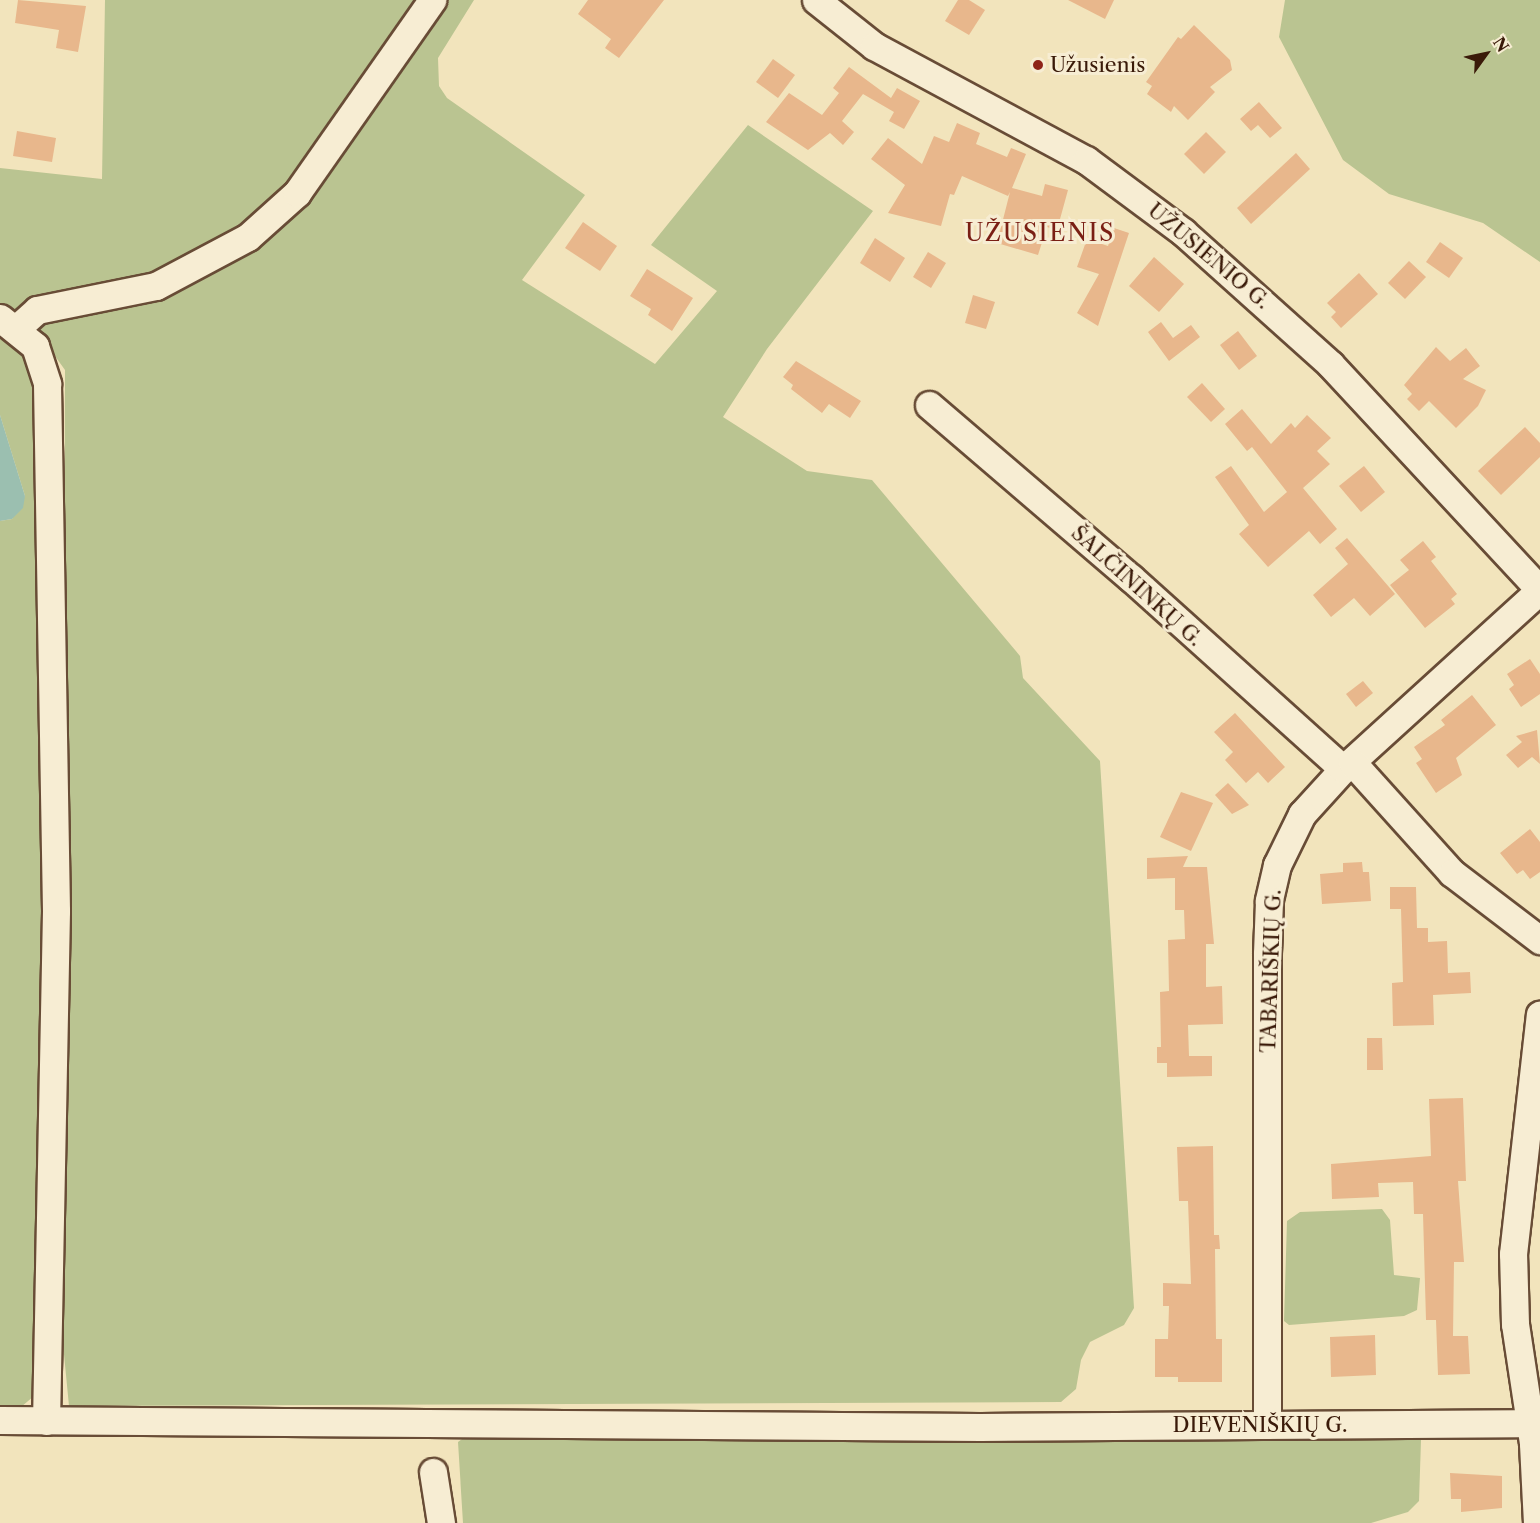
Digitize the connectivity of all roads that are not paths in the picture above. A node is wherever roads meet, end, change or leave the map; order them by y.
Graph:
1 (432, 0) edge
2 (816, 0) edge
3 (9, 323) edge
4 (929, 405) dead end
5 (1540, 590) edge
6 (1347, 766) junction
7 (1540, 940) edge
8 (1540, 1015) edge
9 (0, 1420) edge
10 (46, 1421) junction
11 (1535, 1423) edge
12 (1267, 1425) junction
13 (433, 1472) dead end
14 (441, 1523) edge
15 (1537, 1523) edge

1 - 3 street
2 - 5 street, UŽUSIENIO G.
3 - 10 street
4 - 6 street, ŠALČININKŲ G.
5 - 6 street, TABARIŠKIŲ G.
6 - 7 street, ŠALČININKŲ G.
6 - 12 street, TABARIŠKIŲ G.
8 - 11 street
9 - 10 street, DIEVENIŠKIŲ G.
10 - 12 street, DIEVENIŠKIŲ G.
11 - 12 street, DIEVENIŠKIŲ G.
11 - 15 street
13 - 14 street

